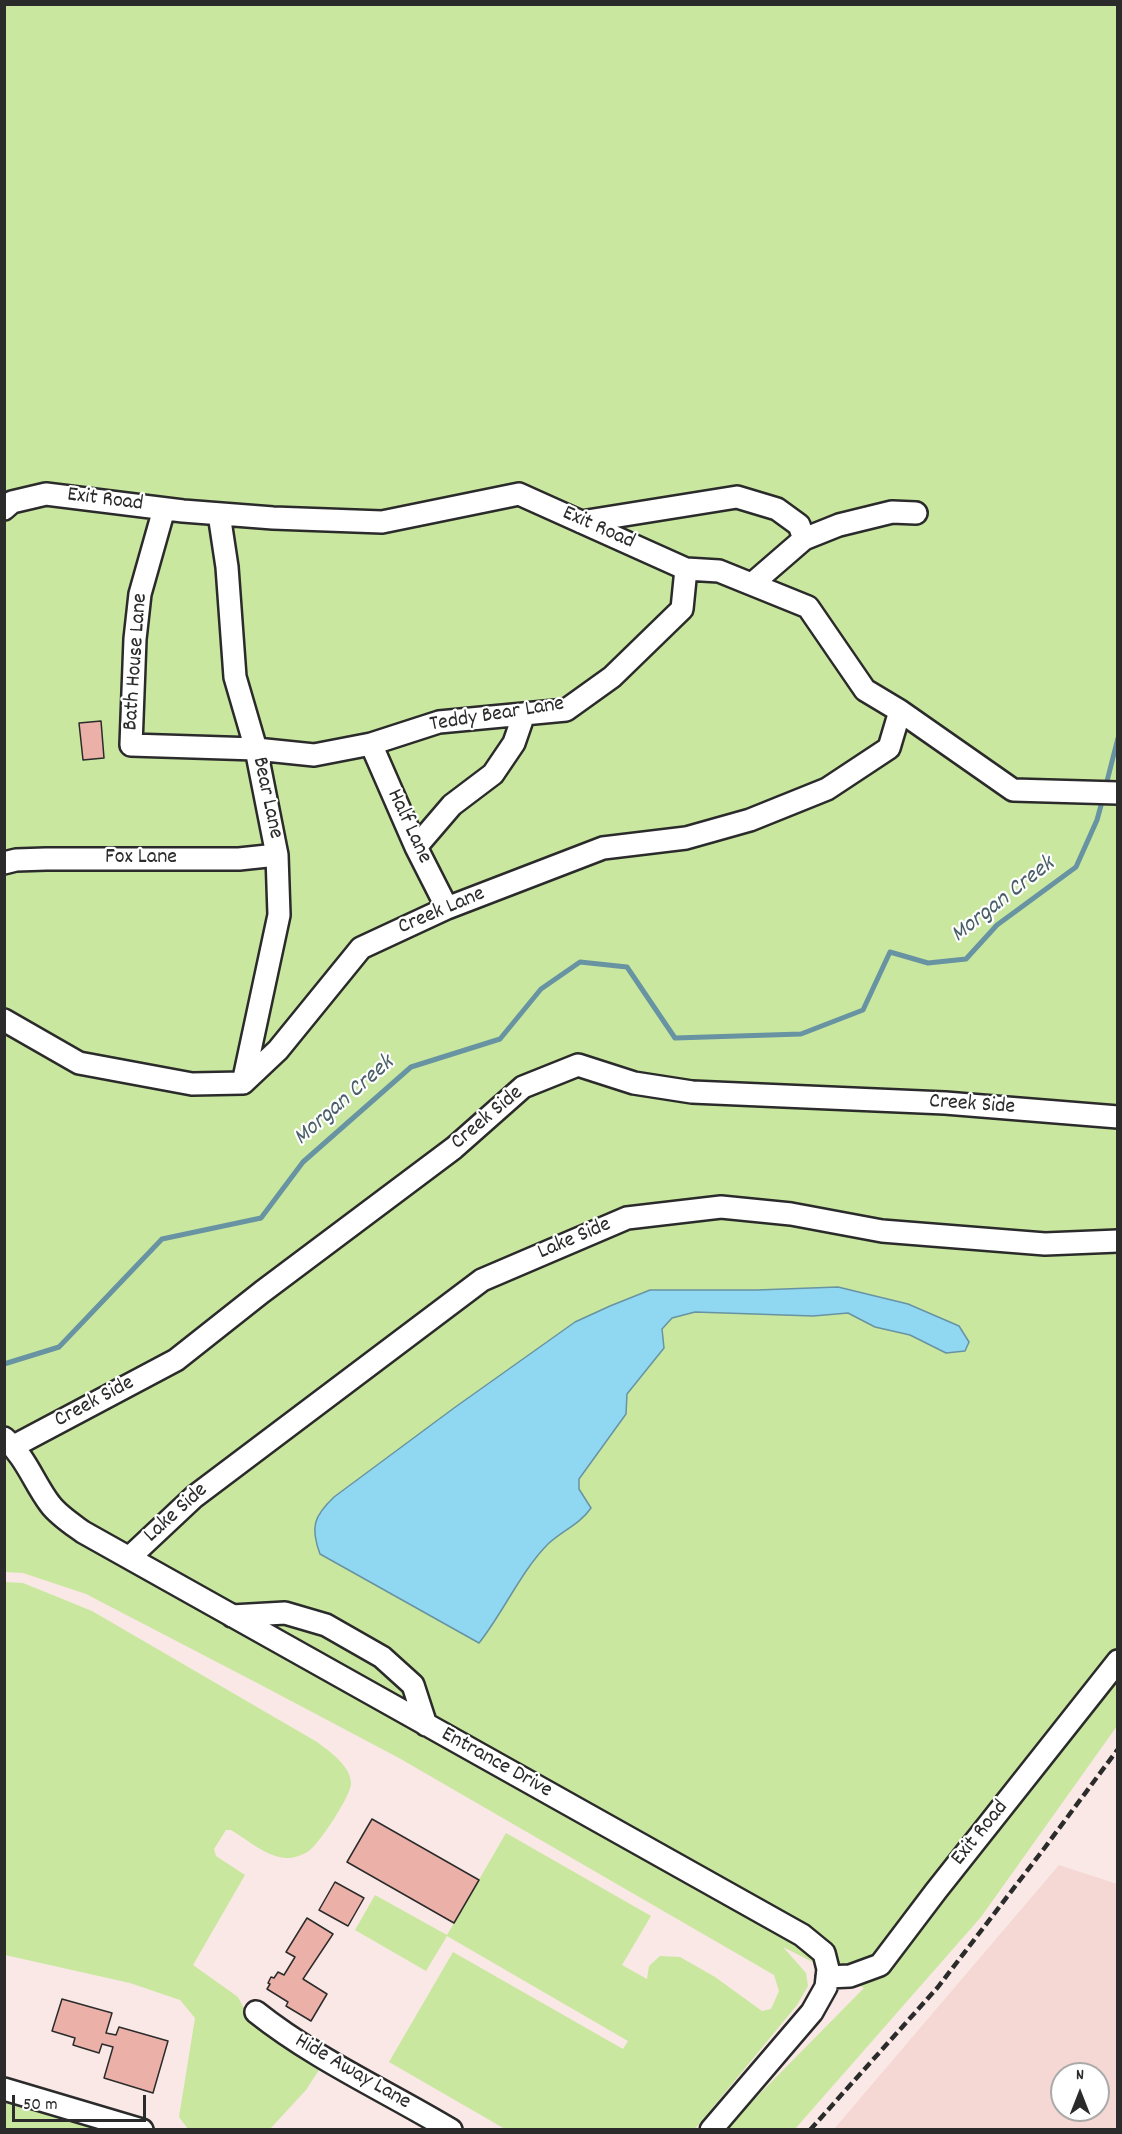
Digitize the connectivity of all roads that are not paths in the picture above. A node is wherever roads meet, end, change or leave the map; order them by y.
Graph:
1 (4, 509) edge
2 (164, 509) junction
3 (916, 513) dead end
4 (219, 514) junction
5 (581, 522) junction
6 (804, 538) junction
7 (686, 569) junction
8 (752, 584) junction
9 (900, 711) junction
10 (524, 714) junction
11 (371, 744) junction
12 (131, 745) joint
13 (256, 749) junction
14 (1118, 793) edge
15 (416, 847) junction
16 (277, 855) junction
17 (4, 863) edge
18 (447, 908) junction
19 (4, 1020) edge
20 (243, 1083) junction
21 (1118, 1117) edge
22 (1118, 1241) edge
23 (9, 1442) edge
24 (130, 1557) junction
25 (232, 1616) junction
26 (1118, 1661) edge
27 (426, 1725) junction
28 (827, 1977) junction
29 (256, 2012) dead end
30 (4, 2089) edge
31 (142, 2130) edge
32 (451, 2130) edge
33 (711, 2130) edge

1 - 2 street, Exit Road
2 - 4 street, Exit Road
2 - 12 street, Bath House Lane
3 - 6 street
4 - 5 street, Exit Road
4 - 13 street, Bear Lane
5 - 6 street
5 - 7 street, Exit Road
6 - 8 street
7 - 8 street, Exit Road
7 - 10 street, Teddy Bear Lane
8 - 9 street, Exit Road
9 - 14 street, Exit Road
9 - 18 street, Creek Lane
10 - 11 street, Teddy Bear Lane
10 - 15 street
11 - 13 street, Teddy Bear Lane
11 - 15 street, Half Lane
12 - 13 street, Teddy Bear Lane
13 - 16 street, Bear Lane
15 - 18 street, Half Lane
16 - 17 street, Fox Lane
16 - 20 street, Bear Lane
18 - 20 street, Creek Lane
19 - 20 street
21 - 23 street, Creek Side
22 - 24 street, Lake Side
23 - 24 street, Entrance Drive
24 - 25 street, Entrance Drive
25 - 27 street, Entrance Drive
25 - 27 street
26 - 28 street, Exit Road
27 - 28 street, Entrance Drive
28 - 33 street
29 - 32 street, Hide Away Lane
30 - 31 street

